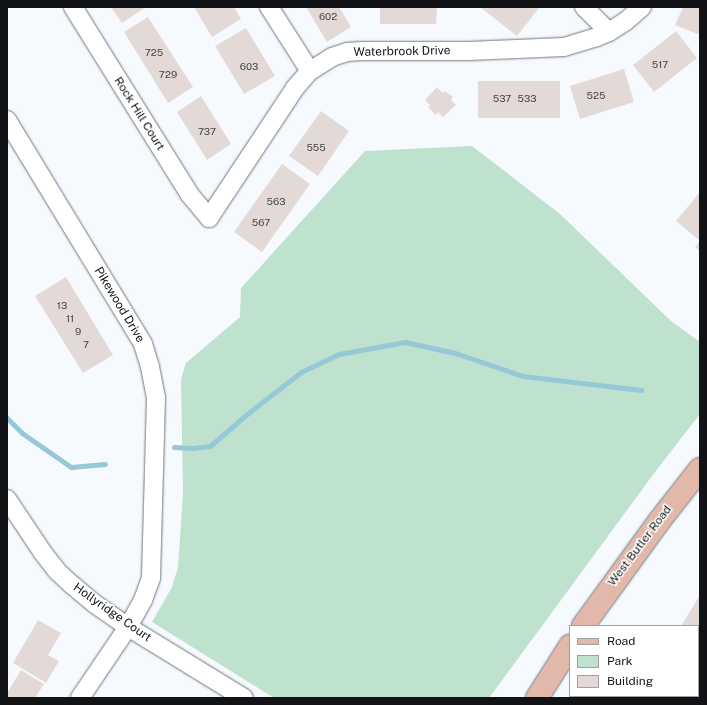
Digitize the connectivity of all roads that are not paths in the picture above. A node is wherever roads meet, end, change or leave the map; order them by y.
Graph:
1 (73, 7) edge
2 (269, 7) edge
3 (584, 7) edge
4 (642, 7) edge
5 (609, 32) junction
6 (310, 71) junction
7 (7, 120) edge
8 (209, 218) joint
9 (700, 468) edge
10 (7, 499) edge
11 (584, 625) edge
12 (128, 626) junction
13 (569, 648) edge
14 (80, 698) edge
15 (244, 698) edge
16 (537, 698) edge

1 - 8 street, Rock Hill Court
2 - 6 street
3 - 5 street
4 - 5 street, Waterbrook Drive
5 - 6 street, Waterbrook Drive
6 - 8 street, Waterbrook Drive
7 - 12 street, Pikewood Drive
9 - 11 main road, West Butler Road
10 - 12 street, Hollyridge Court
12 - 14 street, Pikewood Drive
12 - 15 street, Hollyridge Court
13 - 16 main road

